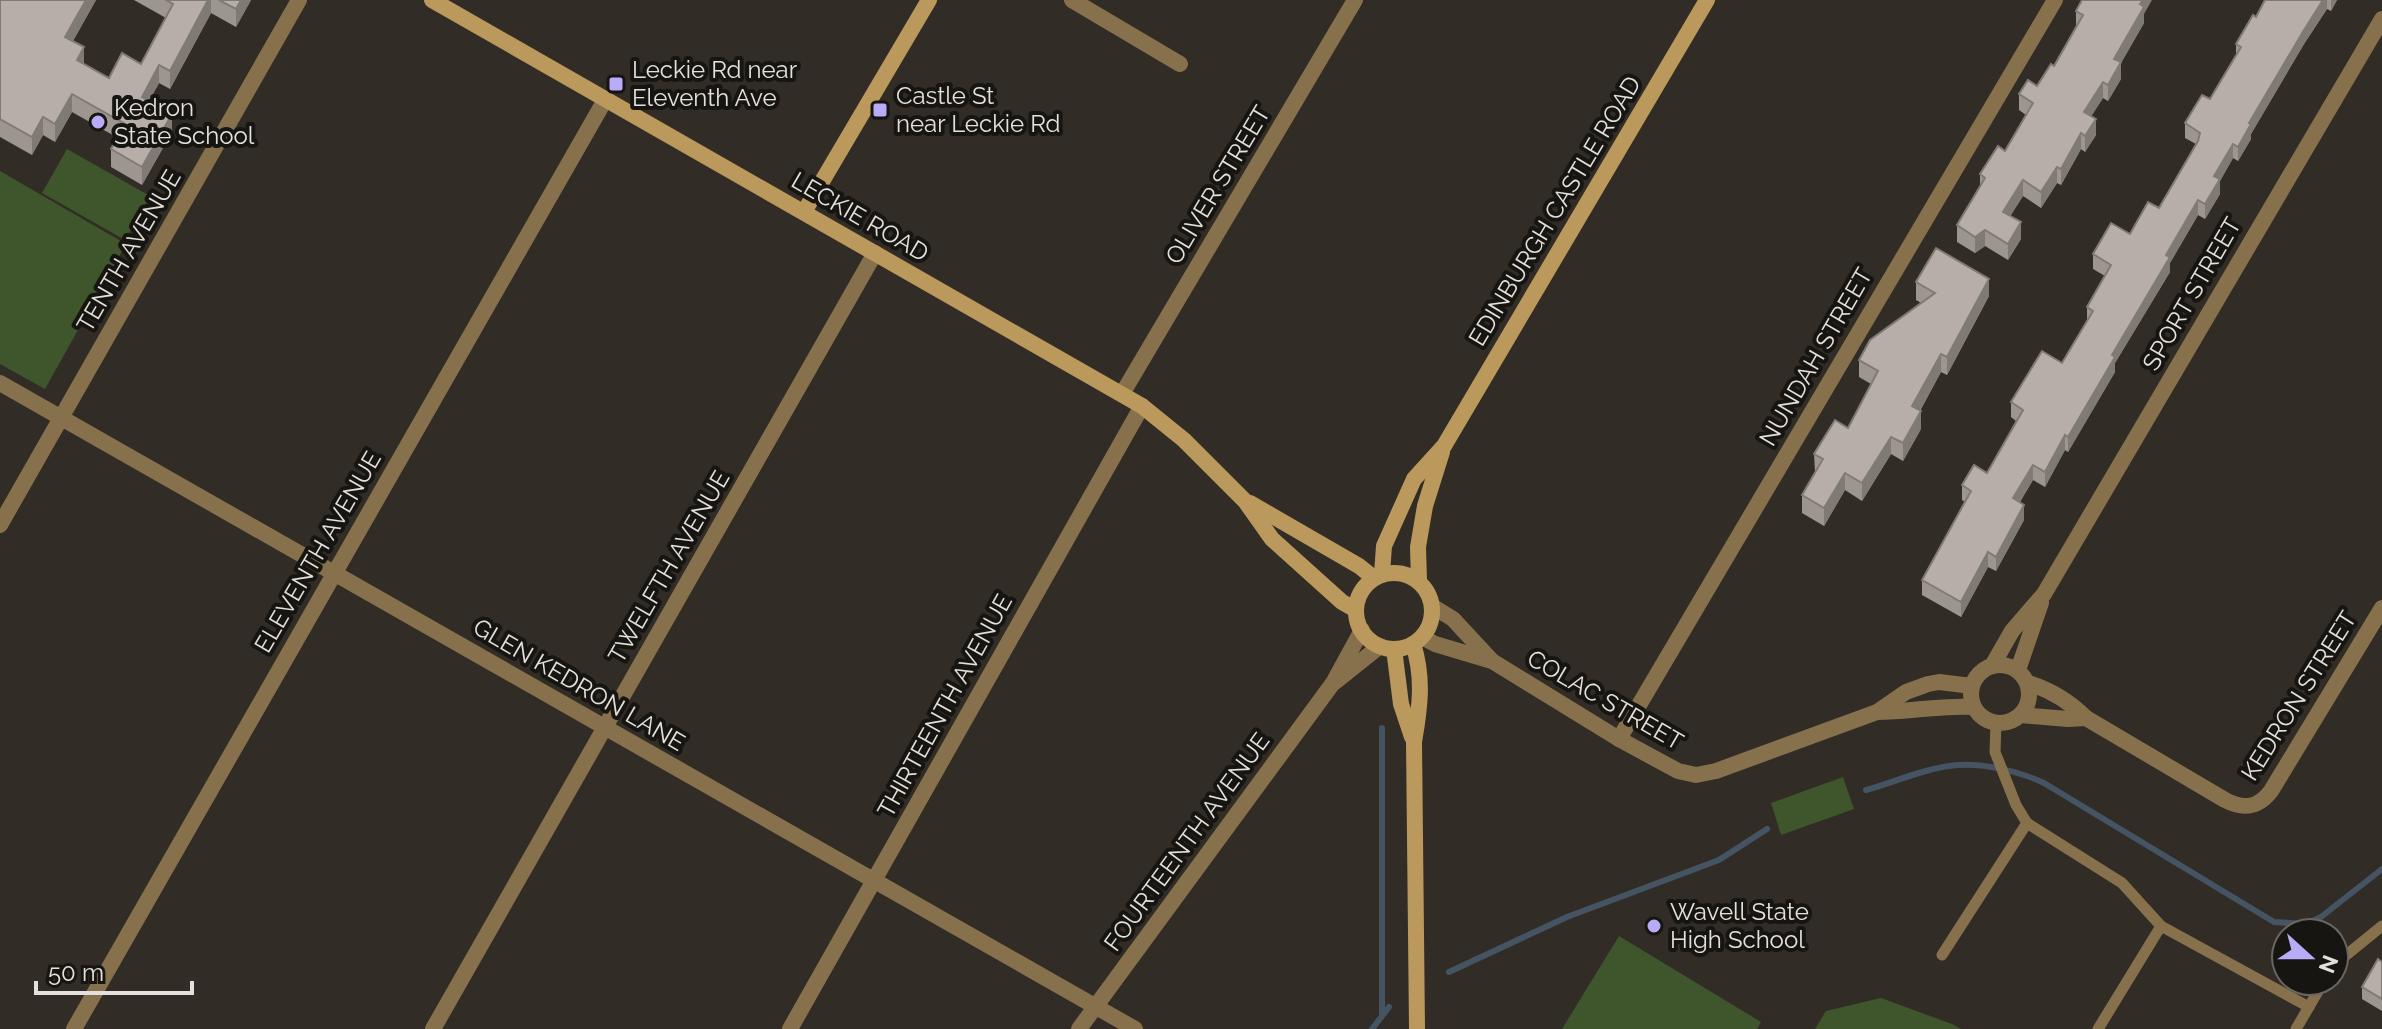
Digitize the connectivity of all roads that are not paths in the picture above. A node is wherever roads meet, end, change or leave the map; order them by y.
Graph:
1 (299, 0) edge
2 (432, 0) edge
3 (929, 0) edge
4 (1072, 0) edge
5 (1355, 0) edge
6 (1707, 0) edge
7 (2055, 0) edge
8 (2382, 19) edge
9 (1180, 64) dead end
10 (605, 100) junction
11 (804, 212) junction
12 (875, 253) junction
13 (0, 383) edge
14 (1122, 394) junction
15 (1142, 406) junction
16 (60, 418) junction
17 (1444, 446) junction
18 (1245, 501) junction
19 (0, 525) edge
20 (334, 573) junction
21 (1378, 576) junction
22 (1419, 581) junction
23 (2044, 594) junction
24 (1432, 606) junction
25 (2382, 608) edge
26 (1356, 610) junction
27 (1362, 630) junction
28 (1417, 640) junction
29 (1387, 648) junction
30 (1492, 661) junction
31 (1992, 666) junction
32 (2023, 677) junction
33 (1333, 683) junction
34 (1972, 686) junction
35 (1973, 707) junction
36 (1877, 712) junction
37 (2021, 715) junction
38 (2086, 718) junction
39 (1996, 723) junction
40 (605, 727) junction
41 (1619, 739) junction
42 (1414, 742) junction
43 (2027, 823) junction
44 (874, 881) junction
45 (2161, 926) junction
46 (2382, 926) edge
47 (2350, 952) edge
48 (1942, 955) dead end
49 (2315, 997) edge
50 (1095, 1007) junction
51 (2309, 1007) junction
52 (74, 1029) edge
53 (433, 1029) edge
54 (790, 1029) edge
55 (1079, 1029) edge
56 (1135, 1029) edge
57 (1417, 1029) edge
58 (2098, 1029) edge
59 (2296, 1029) edge

1 - 16 street, TENTH AVENUE
2 - 10 street, LECKIE ROAD
3 - 11 street
4 - 9 street
5 - 14 street, OLIVER STREET
6 - 17 street, EDINBURGH CASTLE ROAD
7 - 41 street, NUNDAH STREET
8 - 23 street, SPORT STREET
10 - 11 street, LECKIE ROAD
10 - 20 street, ELEVENTH AVENUE
11 - 12 street, LECKIE ROAD
12 - 14 street, LECKIE ROAD
12 - 40 street, TWELFTH AVENUE
13 - 16 street, GLEN KEDRON LANE
14 - 15 street, LECKIE ROAD
15 - 18 street, LECKIE ROAD
15 - 44 street, THIRTEENTH AVENUE
16 - 19 street, TENTH AVENUE
16 - 20 street, GLEN KEDRON LANE
17 - 21 street, EDINBURGH CASTLE ROAD
17 - 22 street, EDINBURGH CASTLE ROAD
18 - 21 street, LECKIE ROAD
18 - 26 street, LECKIE ROAD
20 - 40 street, GLEN KEDRON LANE
20 - 52 street, ELEVENTH AVENUE
21 - 22 street
21 - 26 street
22 - 24 street
23 - 31 street, SPORT STREET
23 - 32 street, SPORT STREET
24 - 28 street
24 - 30 street, COLAC STREET
25 - 38 street, KEDRON STREET
26 - 27 street
27 - 29 street
27 - 33 street, FOURTEENTH AVENUE
28 - 29 street
28 - 30 street, COLAC STREET
28 - 42 street
29 - 33 street, FOURTEENTH AVENUE
29 - 42 street
30 - 41 street, COLAC STREET
31 - 32 street
31 - 34 street
32 - 37 street
32 - 38 street
33 - 50 street, FOURTEENTH AVENUE
34 - 35 street
34 - 36 street, COLAC STREET
35 - 36 street, COLAC STREET
35 - 39 street
36 - 41 street, COLAC STREET
37 - 38 street
37 - 39 street
39 - 43 lane
40 - 44 street, GLEN KEDRON LANE
40 - 53 street, TWELFTH AVENUE
42 - 57 street
43 - 45 lane
43 - 48 lane
44 - 50 street, GLEN KEDRON LANE
44 - 54 street, THIRTEENTH AVENUE
45 - 51 lane
45 - 58 lane
46 - 47 lane
49 - 51 lane
50 - 55 street, FOURTEENTH AVENUE
50 - 56 street, GLEN KEDRON LANE
51 - 59 lane

